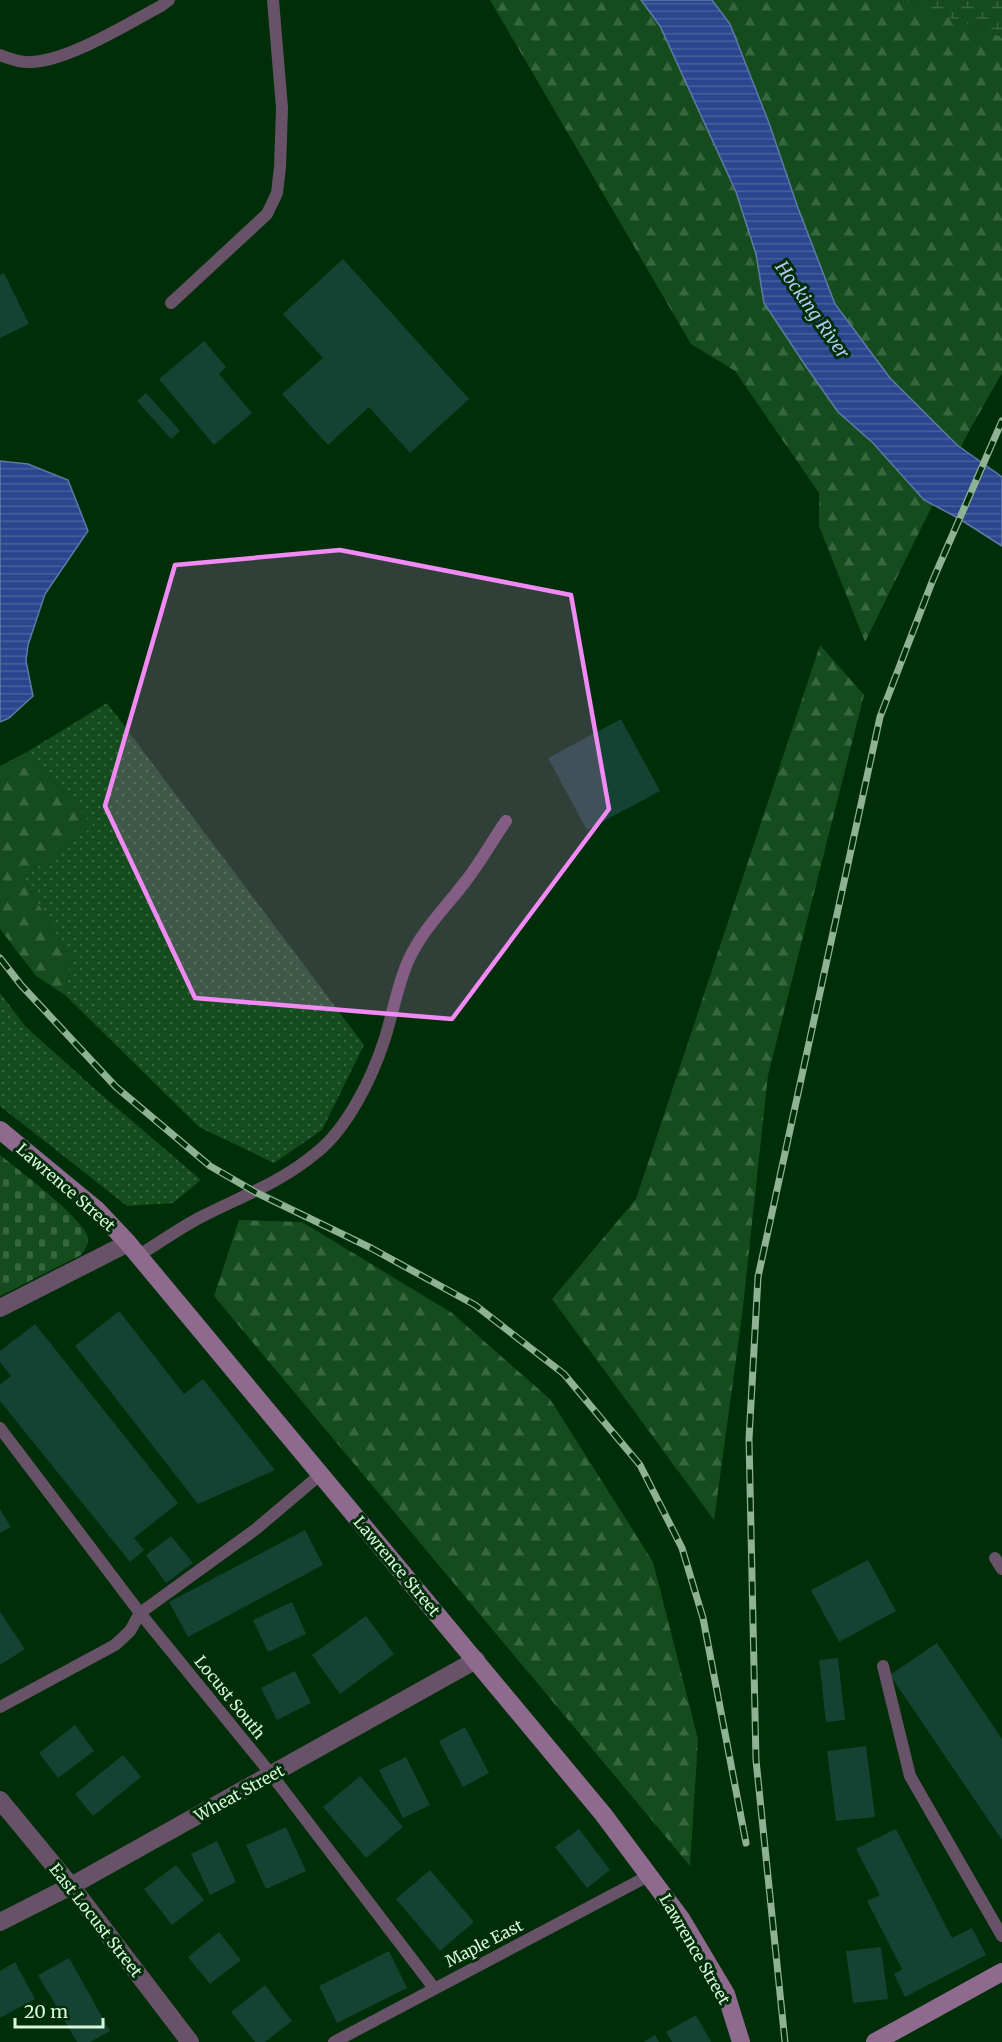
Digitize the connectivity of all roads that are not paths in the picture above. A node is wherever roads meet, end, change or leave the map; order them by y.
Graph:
1 (169, 0) edge
2 (273, 0) edge
3 (0, 55) edge
4 (171, 303) dead end
5 (506, 821) dead end
6 (0, 1130) edge
7 (133, 1249) junction
8 (0, 1308) edge
9 (0, 1428) edge
10 (321, 1474) junction
11 (140, 1612) junction
12 (476, 1660) junction
13 (883, 1666) dead end
14 (0, 1707) edge
15 (271, 1774) junction
16 (0, 1800) edge
17 (650, 1875) junction
18 (71, 1886) junction
19 (0, 1922) edge
20 (1002, 1936) edge
21 (1002, 1972) edge
22 (434, 1988) junction
23 (190, 2042) edge
24 (334, 2042) edge
25 (741, 2042) edge
26 (875, 2042) edge

1 - 3 lane
2 - 4 lane
5 - 7 lane
6 - 7 street, Lawrence Street
7 - 8 street
7 - 10 street, Lawrence Street
9 - 11 lane, Locust South
10 - 11 lane
10 - 12 street, Lawrence Street
11 - 14 lane
11 - 15 lane, Locust South
12 - 15 street, Wheat Street
12 - 17 street, Lawrence Street
13 - 20 lane
15 - 18 street, Wheat Street
15 - 22 lane, Locust South
16 - 18 street, East Locust Street
17 - 22 lane, Maple East
17 - 25 street, Lawrence Street
18 - 19 street, Wheat Street
18 - 23 street, East Locust Street
21 - 26 street
22 - 24 lane, Maple East

